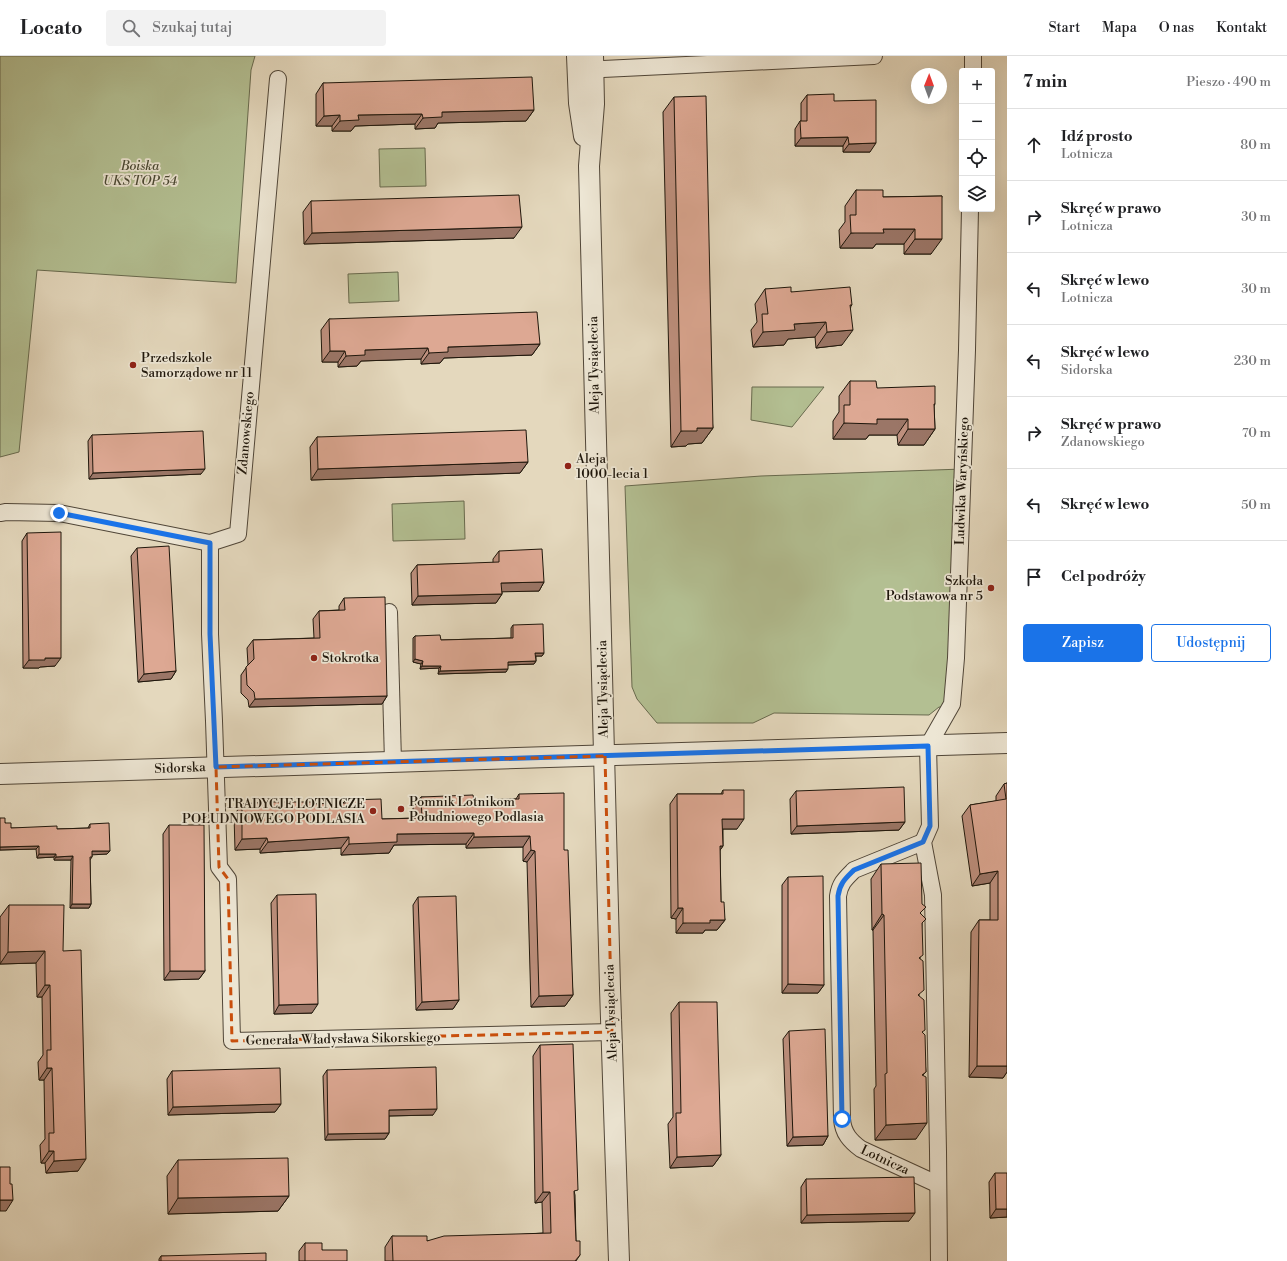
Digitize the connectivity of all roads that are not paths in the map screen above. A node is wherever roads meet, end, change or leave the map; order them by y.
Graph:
1 (874, 56) edge
2 (973, 56) edge
3 (585, 63) edge
4 (973, 68) edge
5 (278, 79) dead end
6 (970, 212) edge
7 (0, 513) edge
8 (210, 543) junction
9 (388, 612) dead end
10 (1007, 743) edge
11 (928, 746) junction
12 (605, 756) junction
13 (393, 762) junction
14 (216, 767) junction
15 (0, 774) edge
16 (923, 842) junction
17 (612, 1032) junction
18 (937, 1184) junction
19 (619, 1261) edge
20 (939, 1261) edge

1 - 3 street
2 - 4 street
3 - 12 street, Aleja Tysiąclecia
5 - 8 street, Zdanowskiego
6 - 11 street, Ludwika Waryńskiego
7 - 8 street
8 - 14 street
9 - 13 street
10 - 11 street, Sidorska
11 - 12 street, Sidorska
11 - 16 street
12 - 13 street, Sidorska
12 - 17 street, Aleja Tysiąclecia
13 - 14 street, Sidorska
14 - 15 street, Sidorska
14 - 17 street, Generała Władysława Sikorskiego
16 - 18 street
16 - 18 street, Lotnicza
17 - 19 street, Aleja Tysiąclecia
18 - 20 street

